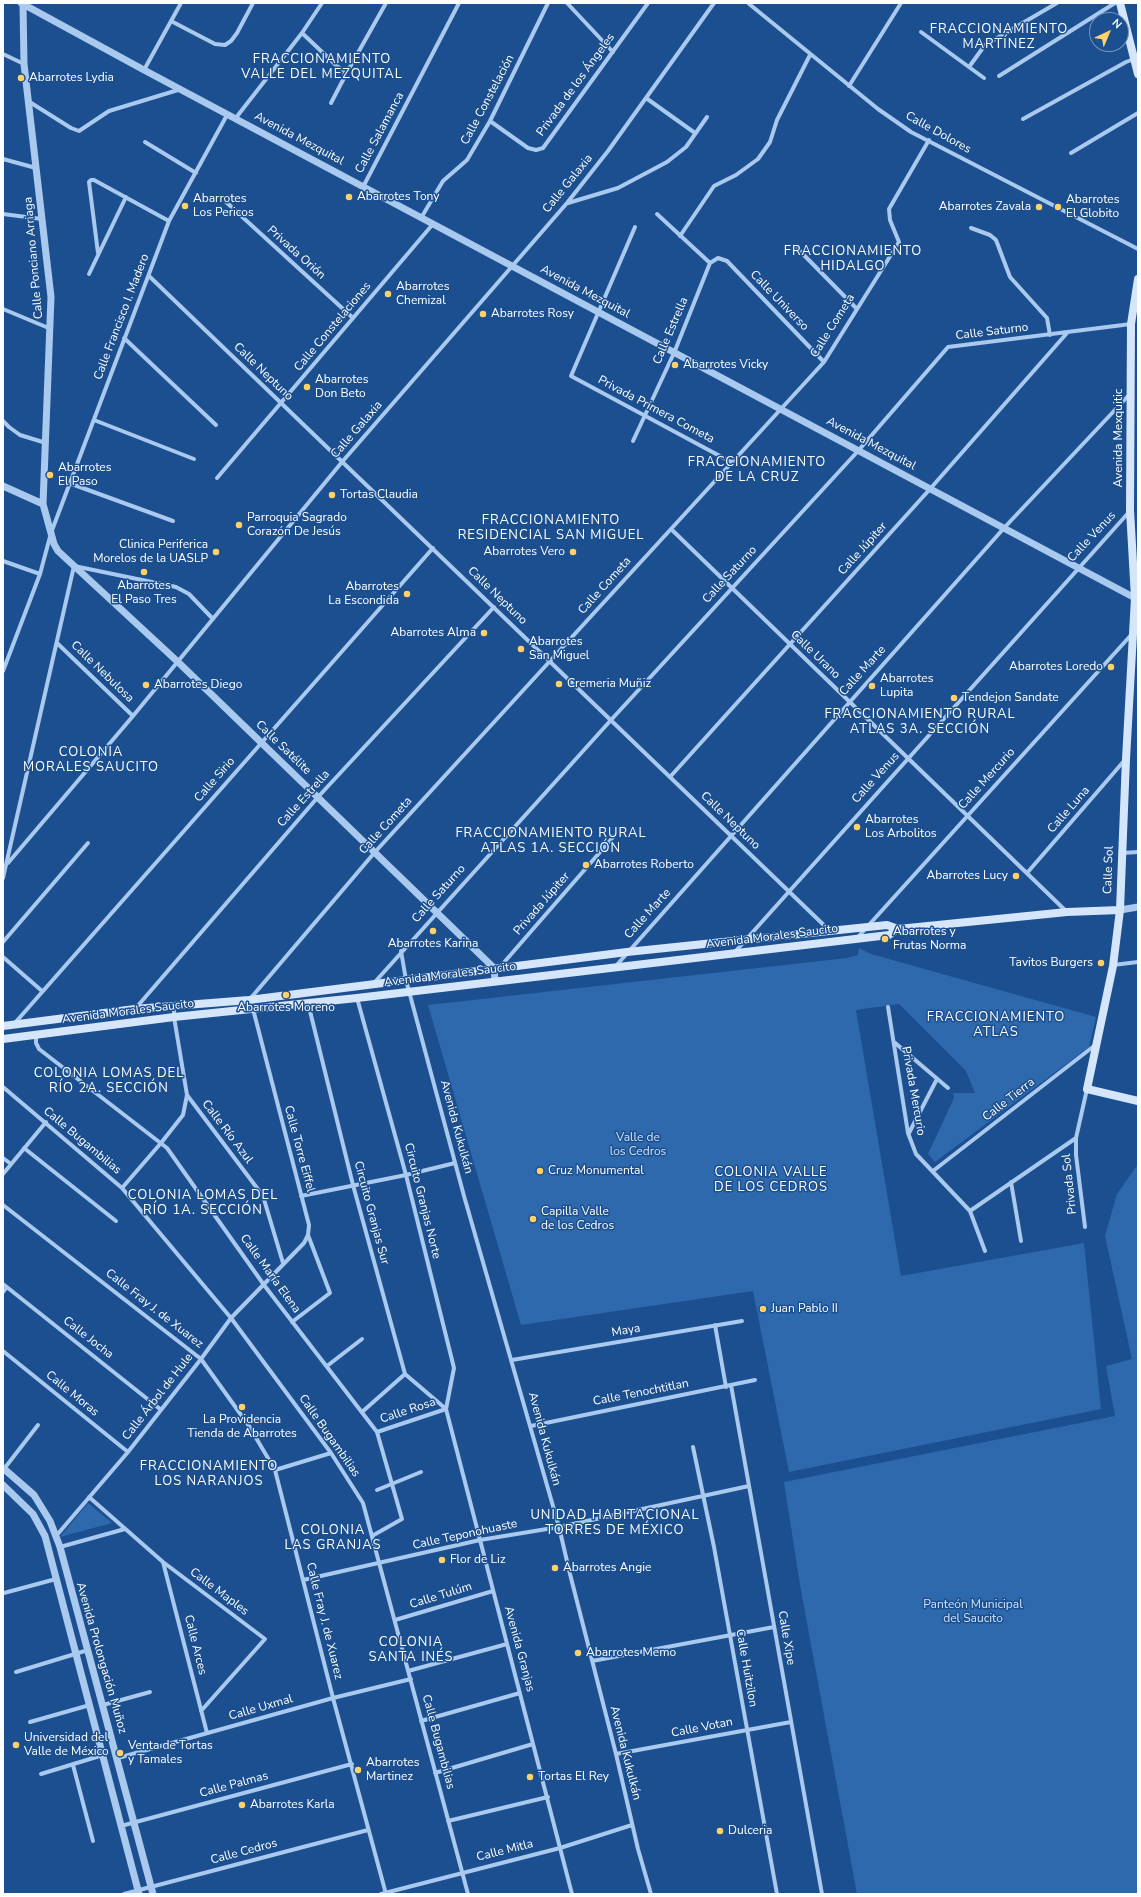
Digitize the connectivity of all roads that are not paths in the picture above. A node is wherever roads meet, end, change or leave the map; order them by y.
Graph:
1 (181, 3) edge
2 (253, 3) edge
3 (322, 3) edge
4 (386, 3) edge
5 (459, 3) edge
6 (548, 3) edge
7 (567, 3) edge
8 (648, 3) edge
9 (714, 3) edge
10 (748, 3) edge
11 (901, 3) edge
12 (1057, 3) edge
13 (1115, 3) edge
14 (1120, 3) edge
15 (22, 4) edge
16 (171, 21) junction
17 (921, 32) dead end
18 (302, 34) junction
19 (613, 52) junction
20 (3, 54) edge
21 (810, 54) junction
22 (1134, 59) junction
23 (24, 64) junction
24 (969, 67) junction
25 (144, 70) junction
26 (345, 71) junction
27 (1138, 74) edge
28 (999, 76) dead end
29 (984, 78) dead end
30 (850, 86) junction
31 (180, 89) junction
32 (646, 98) junction
33 (28, 101) junction
34 (331, 103) dead end
35 (1138, 114) edge
36 (228, 115) junction
37 (707, 117) dead end
38 (235, 119) junction
39 (1023, 119) dead end
40 (490, 121) junction
41 (695, 133) junction
42 (929, 140) junction
43 (145, 142) dead end
44 (1071, 153) dead end
45 (3, 160) edge
46 (36, 168) junction
47 (196, 173) junction
48 (363, 187) junction
49 (126, 197) junction
50 (226, 202) dead end
51 (567, 203) junction
52 (3, 214) edge
53 (656, 214) dead end
54 (421, 218) junction
55 (42, 219) junction
56 (169, 220) junction
57 (433, 224) junction
58 (635, 227) dead end
59 (971, 228) dead end
60 (680, 236) junction
61 (795, 246) dead end
62 (1138, 249) edge
63 (98, 252) junction
64 (710, 263) junction
65 (512, 267) junction
66 (88, 274) dead end
67 (149, 276) junction
68 (1138, 279) edge
69 (856, 308) junction
70 (3, 309) edge
71 (599, 313) junction
72 (353, 318) junction
73 (1131, 324) junction
74 (51, 329) junction
75 (1068, 332) junction
76 (1050, 334) junction
77 (124, 338) junction
78 (674, 353) junction
79 (824, 362) junction
80 (1131, 393) junction
81 (281, 403) junction
82 (780, 409) junction
83 (644, 416) junction
84 (94, 420) junction
85 (3, 421) edge
86 (216, 425) dead end
87 (633, 441) dead end
88 (46, 443) junction
89 (858, 451) junction
90 (194, 459) dead end
91 (342, 462) junction
92 (731, 462) junction
93 (217, 478) dead end
94 (69, 484) junction
95 (3, 486) edge
96 (930, 489) junction
97 (43, 504) junction
98 (1130, 510) junction
99 (173, 521) dead end
100 (1004, 528) junction
101 (671, 529) junction
102 (51, 532) junction
103 (433, 548) junction
104 (3, 561) edge
105 (74, 566) junction
106 (1078, 568) junction
107 (40, 574) junction
108 (732, 589) junction
109 (1137, 599) edge
110 (494, 607) junction
111 (213, 619) junction
112 (1133, 633) junction
113 (57, 643) junction
114 (790, 645) junction
115 (1135, 654) edge
116 (550, 661) junction
117 (178, 662) junction
118 (3, 671) edge
119 (849, 702) junction
120 (133, 716) junction
121 (611, 720) junction
122 (261, 742) junction
123 (907, 758) junction
124 (1126, 759) junction
125 (670, 777) junction
126 (318, 797) junction
127 (968, 816) junction
128 (731, 835) junction
129 (614, 836) dead end
130 (88, 843) dead end
131 (375, 852) junction
132 (1138, 852) edge
133 (1122, 853) junction
134 (8, 863) junction
135 (1027, 873) junction
136 (3, 878) edge
137 (789, 891) junction
138 (1138, 907) edge
139 (1120, 910) junction
140 (1067, 912) junction
141 (437, 913) junction
142 (867, 927) junction
143 (898, 929) junction
144 (830, 931) junction
145 (856, 939) junction
146 (745, 940) junction
147 (3, 942) edge
148 (691, 946) junction
149 (401, 951) junction
150 (627, 952) junction
151 (734, 953) junction
152 (3, 957) edge
153 (692, 958) junction
154 (1138, 962) edge
155 (1113, 966) junction
156 (615, 967) junction
157 (497, 968) junction
158 (406, 980) junction
159 (495, 981) junction
160 (372, 984) junction
161 (42, 991) junction
162 (410, 991) junction
163 (357, 998) junction
164 (249, 1000) junction
165 (308, 1003) junction
166 (174, 1006) junction
167 (888, 1007) dead end
168 (134, 1009) junction
169 (252, 1009) junction
170 (174, 1017) junction
171 (3, 1026) edge
172 (12, 1026) junction
173 (36, 1035) junction
174 (3, 1039) edge
175 (894, 1042) junction
176 (1096, 1044) junction
177 (937, 1079) junction
178 (3, 1087) edge
179 (948, 1088) dead end
180 (1088, 1089) junction
181 (187, 1095) junction
182 (1138, 1100) edge
183 (46, 1122) junction
184 (908, 1133) junction
185 (1076, 1138) junction
186 (161, 1143) junction
187 (24, 1148) junction
188 (3, 1158) edge
189 (455, 1163) junction
190 (11, 1164) junction
191 (933, 1171) junction
192 (3, 1174) edge
193 (406, 1175) junction
194 (1011, 1182) junction
195 (353, 1185) junction
196 (122, 1188) junction
197 (301, 1196) junction
198 (3, 1205) edge
199 (970, 1211) junction
200 (116, 1221) dead end
201 (1085, 1226) dead end
202 (308, 1235) junction
203 (1021, 1241) dead end
204 (985, 1251) dead end
205 (283, 1264) junction
206 (3, 1284) edge
207 (264, 1285) junction
208 (7, 1287) junction
209 (3, 1292) edge
210 (231, 1318) junction
211 (742, 1321) dead end
212 (292, 1322) junction
213 (715, 1325) junction
214 (362, 1339) dead end
215 (3, 1352) edge
216 (201, 1359) junction
217 (512, 1360) junction
218 (327, 1366) junction
219 (404, 1374) junction
220 (756, 1380) dead end
221 (731, 1385) junction
222 (726, 1387) junction
223 (160, 1409) junction
224 (446, 1409) junction
225 (362, 1412) junction
226 (38, 1425) dead end
227 (531, 1426) junction
228 (377, 1432) junction
229 (693, 1447) dead end
230 (128, 1452) junction
231 (331, 1453) junction
232 (3, 1469) edge
233 (275, 1470) junction
234 (422, 1472) dead end
235 (392, 1483) junction
236 (3, 1485) edge
237 (749, 1486) junction
238 (376, 1490) dead end
239 (704, 1495) junction
240 (89, 1497) junction
241 (559, 1527) junction
242 (125, 1529) junction
243 (55, 1536) junction
244 (372, 1536) junction
245 (480, 1540) junction
246 (60, 1547) junction
247 (163, 1562) junction
248 (379, 1564) junction
249 (56, 1579) junction
250 (303, 1580) junction
251 (493, 1591) junction
252 (4, 1593) edge
253 (395, 1620) junction
254 (774, 1627) junction
255 (730, 1636) junction
256 (507, 1644) junction
257 (88, 1650) junction
258 (77, 1653) junction
259 (592, 1661) junction
260 (408, 1671) junction
261 (16, 1672) dead end
262 (411, 1679) junction
263 (150, 1692) dead end
264 (520, 1693) junction
265 (333, 1698) junction
266 (90, 1705) junction
267 (103, 1705) junction
268 (201, 1711) junction
269 (421, 1720) junction
270 (30, 1722) dead end
271 (791, 1722) junction
272 (747, 1730) junction
273 (207, 1733) junction
274 (533, 1744) junction
275 (104, 1754) junction
276 (616, 1754) junction
277 (118, 1758) junction
278 (352, 1764) junction
279 (73, 1765) junction
280 (435, 1773) junction
281 (41, 1774) dead end
282 (548, 1796) junction
283 (448, 1821) junction
284 (134, 1822) junction
285 (632, 1825) junction
286 (121, 1826) junction
287 (368, 1830) junction
288 (93, 1841) dead end
289 (560, 1848) junction
290 (462, 1872) junction
291 (152, 1890) edge
292 (139, 1892) edge
293 (124, 1894) edge
294 (384, 1894) edge
295 (468, 1894) edge
296 (572, 1894) edge
297 (651, 1894) edge
298 (777, 1894) edge
299 (822, 1894) edge

1 - 16 street
2 - 16 street
3 - 18 street
4 - 26 street
5 - 48 street, Calle Salamanca
6 - 40 street, Calle Constelación
7 - 19 street
8 - 19 street, Privada de los Ángeles
9 - 32 street, Calle Galaxia
10 - 21 street, Calle Dolores
11 - 30 street
12 - 24 street
13 - 28 street
14 - 22 main road
15 - 23 street, Calle Ponciano Arriaga
15 - 25 street, Avenida Mezquital
16 - 25 street
17 - 24 street
18 - 26 street
18 - 38 street
19 - 40 street, Privada de los Ángeles
20 - 23 street
21 - 30 street, Calle Dolores
21 - 60 street
22 - 27 main road
22 - 39 street
23 - 33 street, Calle Ponciano Arriaga
24 - 29 street
25 - 31 street, Avenida Mezquital
26 - 34 street
30 - 42 street, Calle Dolores
31 - 33 street
31 - 36 street, Avenida Mezquital
32 - 41 street
32 - 51 street, Calle Galaxia
33 - 46 street, Calle Ponciano Arriaga
35 - 44 street
36 - 38 street, Avenida Mezquital
36 - 47 street, Calle Francisco I. Madero
37 - 41 street
38 - 48 street, Avenida Mezquital
40 - 54 street, Calle Constelación
41 - 51 street
42 - 62 street, Calle Dolores
42 - 69 street, Calle Cometa
43 - 47 street
45 - 46 street
46 - 55 street, Calle Ponciano Arriaga
47 - 56 street, Calle Francisco I. Madero
48 - 54 street, Avenida Mezquital
49 - 56 street
49 - 63 street
49 - 63 street
50 - 72 street, Privada Orión
51 - 65 street, Calle Galaxia
52 - 55 street
53 - 60 street
54 - 57 street, Avenida Mezquital
55 - 74 street, Calle Ponciano Arriaga
56 - 67 street, Calle Francisco I. Madero
57 - 65 street, Avenida Mezquital
57 - 72 street, Calle Constelaciones
58 - 71 street
59 - 76 street
60 - 64 street
61 - 69 street
63 - 66 street
64 - 78 street, Calle Estrella
64 - 79 street, Calle Universo
65 - 71 street, Avenida Mezquital
65 - 91 street, Calle Galaxia
67 - 77 street, Calle Francisco I. Madero
67 - 81 street, Calle Neptuno
68 - 73 main road, Avenida Mexquitic
69 - 79 street, Calle Cometa
70 - 74 street
71 - 78 street, Avenida Mezquital
71 - 83 street, Privada Primera Cometa
72 - 81 street, Calle Constelaciones
73 - 75 street, Calle Saturno
73 - 80 main road, Avenida Mexquitic
74 - 88 street, Calle Ponciano Arriaga
75 - 76 street, Calle Saturno
75 - 96 street, Calle Júpiter
76 - 89 street, Calle Saturno
77 - 84 street, Calle Francisco I. Madero
77 - 86 street
78 - 82 street, Avenida Mezquital
78 - 83 street, Calle Estrella
79 - 82 street, Calle Cometa
80 - 98 main road, Avenida Mexquitic
80 - 100 street, Calle Marte
81 - 91 street, Calle Neptuno
81 - 93 street, Calle Constelaciones
82 - 89 street, Avenida Mezquital
82 - 92 street, Calle Cometa
83 - 87 street, Calle Estrella
83 - 92 street, Privada Primera Cometa
84 - 90 street
84 - 94 street, Calle Francisco I. Madero
85 - 88 street
88 - 97 street, Calle Ponciano Arriaga
89 - 96 street, Avenida Mezquital
89 - 108 street, Calle Saturno
91 - 103 street, Calle Neptuno
91 - 111 street, Calle Galaxia
92 - 101 street, Calle Cometa
94 - 99 street
94 - 102 street, Calle Francisco I. Madero
95 - 97 street
96 - 100 street, Avenida Mezquital
96 - 114 street, Calle Júpiter
97 - 102 street, Calle Ponciano Arriaga
98 - 106 street, Calle Venus
98 - 109 main road, Avenida Mexquitic
100 - 106 street, Avenida Mezquital
100 - 119 street, Calle Marte
101 - 108 street, Calle Urano
101 - 116 street, Calle Cometa
102 - 105 street, Calle Satélite
102 - 107 street, Calle Francisco I. Madero
103 - 110 street, Calle Neptuno
103 - 122 street, Calle Sirio
104 - 107 street
105 - 111 street
105 - 113 street
105 - 117 street, Calle Satélite
106 - 109 street, Avenida Mezquital
106 - 123 street, Calle Venus
107 - 118 street, Calle Francisco I. Madero
108 - 114 street, Calle Urano
108 - 121 street, Calle Saturno
109 - 112 main road, Calle Sol
110 - 116 street, Calle Neptuno
110 - 126 street, Calle Estrella
111 - 117 street, Calle Galaxia
112 - 115 main road, Calle Sol
112 - 127 street, Calle Mercurio
113 - 120 street, Calle Nebulosa
113 - 134 street
114 - 119 street, Calle Urano
114 - 125 street, Calle Júpiter
115 - 124 main road, Calle Sol
116 - 121 street, Calle Neptuno
116 - 131 street, Calle Cometa
117 - 120 street, Calle Galaxia
117 - 122 street, Calle Satélite
119 - 123 street, Calle Urano
119 - 128 street, Calle Marte
120 - 134 street, Calle Galaxia
121 - 125 street, Calle Neptuno
121 - 141 street, Calle Saturno
122 - 126 street, Calle Satélite
122 - 161 street, Calle Sirio
123 - 127 street, Calle Urano
123 - 137 street, Calle Venus
124 - 133 main road, Calle Sol
124 - 135 street, Calle Luna
125 - 128 street, Calle Neptuno
126 - 131 street, Calle Satélite
126 - 168 street, Calle Estrella
127 - 135 street, Calle Urano
127 - 142 street, Calle Mercurio
128 - 137 street, Calle Neptuno
128 - 150 street, Calle Marte
129 - 157 street, Privada Júpiter
130 - 147 street
131 - 141 street, Calle Satélite
131 - 164 street, Calle Cometa
132 - 133 street
133 - 139 main road, Calle Sol
134 - 136 street
135 - 140 street, Calle Urano
137 - 144 street, Calle Neptuno
137 - 146 street, Calle Venus
138 - 139 street, Avenida Morales Saucito
139 - 140 main road, Avenida Morales Saucito
139 - 155 main road, Calle Sol
140 - 143 main road, Avenida Morales Saucito
141 - 149 street, Calle Saturno
141 - 157 street, Calle Satélite
142 - 143 main road, Avenida Morales Saucito
142 - 144 main road, Avenida Morales Saucito
142 - 145 street, Calle Mercurio
143 - 145 main road, Avenida Morales Saucito
144 - 146 main road, Avenida Morales Saucito
145 - 151 main road, Avenida Morales Saucito
146 - 148 main road, Avenida Morales Saucito
146 - 151 street, Calle Venus
148 - 150 main road, Avenida Morales Saucito
148 - 153 main road
149 - 158 street
149 - 160 street, Calle Saturno
150 - 156 street, Calle Marte
150 - 157 main road, Avenida Morales Saucito
151 - 153 main road, Avenida Morales Saucito
152 - 161 street
153 - 156 main road, Avenida Morales Saucito
154 - 155 street
155 - 176 main road, Calle Sol
156 - 159 main road, Avenida Morales Saucito
157 - 158 main road, Avenida Morales Saucito
157 - 159 street
158 - 160 main road, Avenida Morales Saucito
158 - 162 street
159 - 162 main road, Avenida Morales Saucito
160 - 164 main road, Avenida Morales Saucito
161 - 172 street, Calle Sirio
162 - 163 main road, Avenida Morales Saucito
162 - 189 street, Avenida Kukulkán
163 - 165 main road, Avenida Morales Saucito
163 - 193 street, Circuito Granjas Norte
164 - 166 main road, Avenida Morales Saucito
165 - 169 main road, Avenida Morales Saucito
165 - 195 street, Circuito Granjas Sur
166 - 168 main road, Avenida Morales Saucito
166 - 170 street, Calle Río Azul
167 - 175 street, Privada Mercurio
168 - 172 main road, Avenida Morales Saucito
169 - 170 main road, Avenida Morales Saucito
169 - 197 street, Calle Torre Eiffel
170 - 173 main road, Avenida Morales Saucito
170 - 181 street, Calle Río Azul
171 - 172 main road, Avenida Morales Saucito
173 - 174 main road, Avenida Morales Saucito
173 - 186 street, Calle María Elena
175 - 177 street
175 - 184 street, Privada Mercurio
176 - 180 main road, Calle Sol
176 - 191 street, Calle Tierra
177 - 179 street
177 - 184 street
178 - 183 street, Calle Bugambilias
180 - 182 main road
180 - 185 street, Calle Sol
181 - 186 street
181 - 205 street, Calle Río Azul
183 - 187 street
183 - 196 street, Calle Bugambilias
184 - 191 street, Privada Mercurio
185 - 194 street
185 - 201 street, Privada Sol
186 - 196 street
186 - 207 street, Calle María Elena
187 - 190 street
187 - 200 street
188 - 190 street
189 - 193 street
189 - 217 street, Avenida Kukulkán
190 - 192 street
191 - 199 street, Privada Mercurio
193 - 195 street
193 - 224 street, Circuito Granjas Norte
194 - 199 street
194 - 203 street
195 - 197 street
195 - 219 street, Circuito Granjas Sur
196 - 210 street, Calle Bugambilias
197 - 202 street, Calle Torre Eiffel
198 - 216 street, Calle Fray J. de Xuarez
199 - 204 street
202 - 205 street, Calle Árbol de Hule
202 - 212 street, Calle Torre Eiffel
205 - 207 street, Calle Árbol de Hule
206 - 208 street, Calle Jocha
207 - 210 street, Calle Árbol de Hule
207 - 212 street, Calle María Elena
208 - 209 street
208 - 223 street, Calle Jocha
210 - 216 street, Calle Árbol de Hule
210 - 231 street, Calle Bugambilias
211 - 213 street, Maya
212 - 218 street, Calle María Elena
213 - 217 street, Maya
213 - 222 street
214 - 218 street
215 - 230 street, Calle Moras
216 - 223 street, Calle Árbol de Hule
216 - 233 street, Calle Fray J. de Xuarez
217 - 227 street, Avenida Kukulkán
218 - 225 street, Calle María Elena
219 - 224 street
219 - 225 street
220 - 221 street, Calle Tenochtitlan
221 - 222 street, Calle Tenochtitlan
221 - 237 street, Calle Xipe
222 - 227 street, Calle Tenochtitlan
223 - 230 street, Calle Árbol de Hule
224 - 228 street, Calle Rosa
224 - 245 street, Avenida Granjas
225 - 228 street, Calle María Elena
226 - 232 street
227 - 241 street, Avenida Kukulkán
228 - 235 street, Calle María Elena
229 - 239 street, Calle Huitzilon
230 - 240 street, Calle Árbol de Hule
231 - 233 street
231 - 244 street, Calle Bugambilias
232 - 243 street, Avenida Prolongación Muñoz
233 - 250 street, Calle Fray J. de Xuarez
234 - 235 street
235 - 238 street
235 - 244 street, Calle María Elena
236 - 249 street, Avenida Prolongación Muñoz
237 - 239 street, Calle Teponohuaste
237 - 254 street, Calle Xipe
239 - 241 street, Calle Teponohuaste
239 - 255 street, Calle Huitzilon
240 - 242 street, Calle Maples
240 - 243 street, Calle Árbol de Hule
241 - 245 street, Calle Teponohuaste
241 - 259 street, Avenida Kukulkán
242 - 246 street
242 - 247 street, Calle Maples
243 - 246 street, Avenida Prolongación Muñoz
244 - 248 street, Calle Bugambilias
245 - 248 street, Calle Teponohuaste
245 - 251 street, Avenida Granjas
246 - 257 street, Avenida Prolongación Muñoz
247 - 268 street, Calle Arces
247 - 268 street, Calle Maples
248 - 250 street, Calle Teponohuaste
248 - 253 street, Calle Bugambilias
249 - 252 street
249 - 258 street, Avenida Prolongación Muñoz
250 - 265 street, Calle Fray J. de Xuarez
251 - 253 street, Calle Tulúm
251 - 256 street, Avenida Granjas
253 - 260 street, Calle Bugambilias
254 - 255 street
254 - 271 street, Calle Xipe
255 - 259 street
255 - 272 street, Calle Huitzilon
256 - 260 street
256 - 264 street, Avenida Granjas
257 - 258 street
257 - 267 street, Avenida Prolongación Muñoz
258 - 261 street
258 - 266 street, Avenida Prolongación Muñoz
259 - 276 street, Avenida Kukulkán
260 - 262 street, Calle Bugambilias
262 - 265 street, Calle Uxmal
262 - 269 street, Calle Bugambilias
263 - 267 street
264 - 269 street
264 - 274 street, Avenida Granjas
265 - 273 street, Calle Uxmal
265 - 278 street, Calle Fray J. de Xuarez
266 - 270 street
266 - 275 street, Avenida Prolongación Muñoz
267 - 277 street, Avenida Prolongación Muñoz
268 - 273 street, Calle Arces
269 - 280 street, Calle Bugambilias
271 - 272 street, Calle Votan
271 - 299 street, Calle Xipe
272 - 276 street, Calle Votan
272 - 298 street, Calle Huitzilon
273 - 277 street, Calle Uxmal
274 - 280 street
274 - 282 street, Avenida Granjas
275 - 279 street
275 - 286 street, Avenida Prolongación Muñoz
276 - 285 street, Avenida Kukulkán
277 - 284 street, Avenida Prolongación Muñoz
278 - 284 street, Calle Palmas
278 - 287 street, Calle Fray J. de Xuarez
279 - 281 street
279 - 288 street
280 - 283 street, Calle Bugambilias
282 - 283 street
282 - 289 street, Avenida Granjas
283 - 290 street, Calle Bugambilias
284 - 286 street, Calle Palmas
284 - 291 street, Avenida Prolongación Muñoz
285 - 289 street, Calle Mitla
285 - 297 street, Avenida Kukulkán
286 - 292 street, Avenida Prolongación Muñoz
287 - 291 street, Calle Cedros
287 - 294 street, Calle Fray J. de Xuarez
289 - 290 street, Calle Mitla
289 - 296 street, Avenida Granjas
290 - 294 street, Calle Mitla
290 - 295 street, Calle Bugambilias
291 - 292 street, Calle Cedros
292 - 293 street, Calle Cedros

